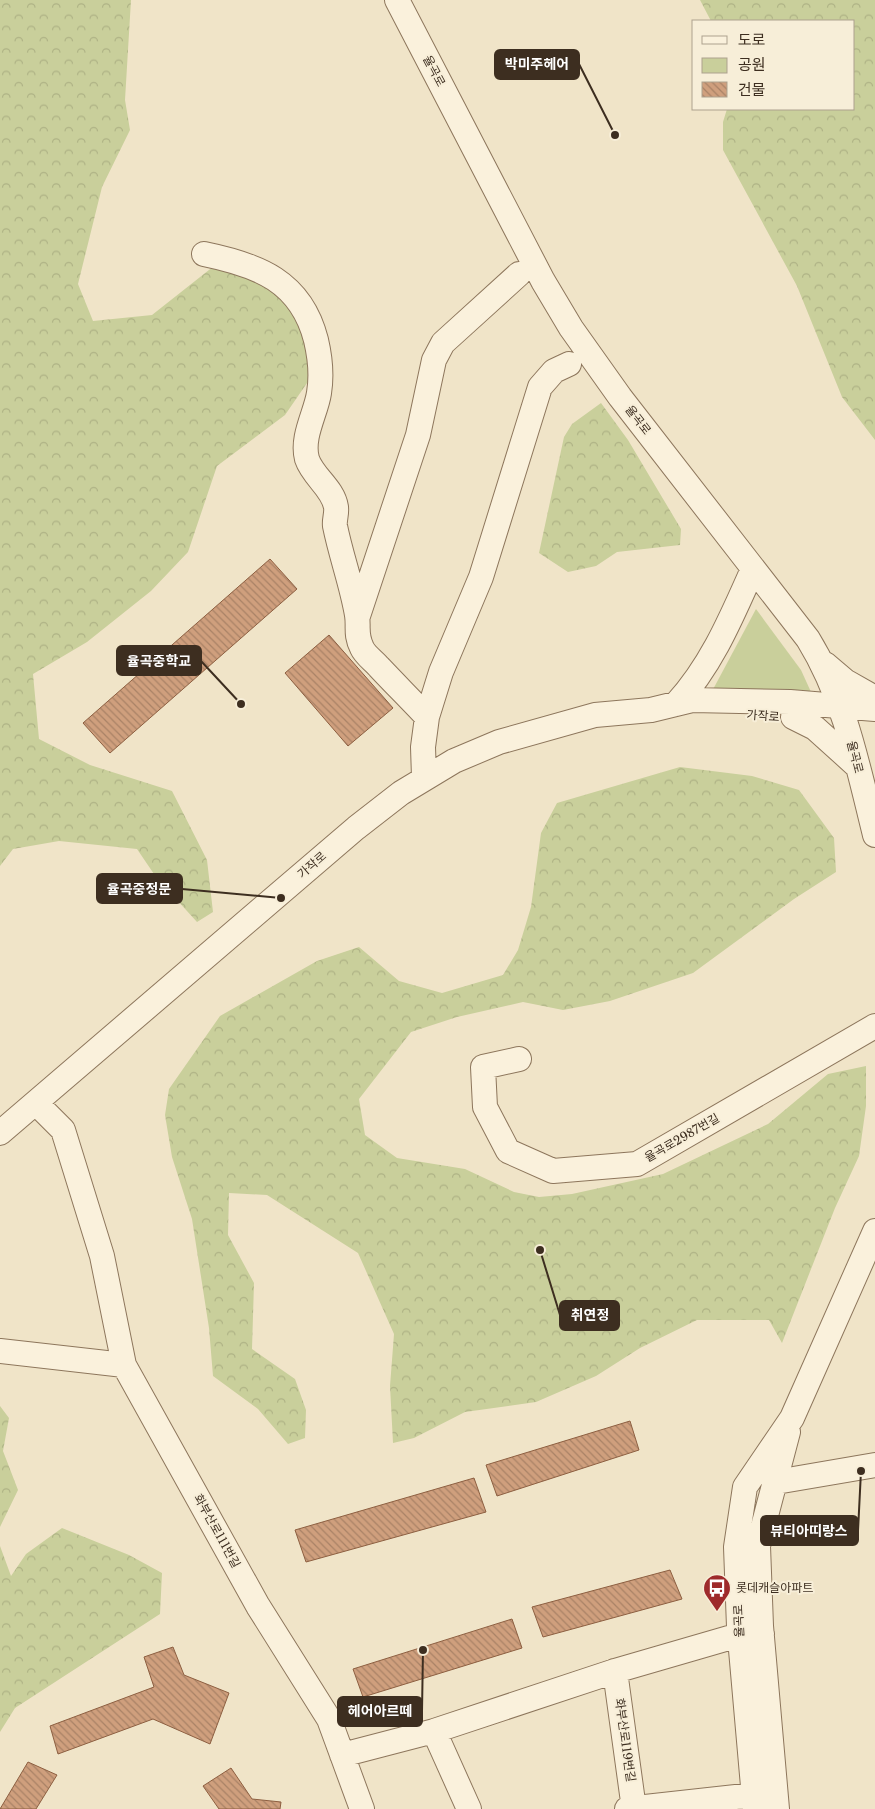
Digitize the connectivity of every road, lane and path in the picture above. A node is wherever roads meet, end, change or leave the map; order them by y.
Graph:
1 (397, 0) edge
2 (204, 254) dead end
3 (519, 274) dead end
4 (569, 364) dead end
5 (753, 569) junction
6 (358, 616) junction
7 (823, 663) junction
8 (875, 698) edge
9 (676, 704) junction
10 (651, 710) junction
11 (875, 710) edge
12 (843, 711) junction
13 (427, 716) junction
14 (794, 717) junction
15 (875, 725) edge
16 (857, 766) junction
17 (424, 778) junction
18 (875, 835) edge
19 (875, 1026) edge
20 (519, 1059) dead end
21 (36, 1104) junction
22 (0, 1133) edge
23 (875, 1231) edge
24 (0, 1351) edge
25 (124, 1365) junction
26 (792, 1418) junction
27 (875, 1465) edge
28 (776, 1482) junction
29 (751, 1635) junction
30 (615, 1671) junction
31 (434, 1731) junction
32 (342, 1755) junction
33 (754, 1802) edge
34 (632, 1808) edge
35 (362, 1809) edge
36 (469, 1809) edge
37 (777, 1809) edge

1 - 5 street, 율곡로
2 - 6 street
3 - 6 street
4 - 13 street
5 - 7 street, 율곡로
5 - 9 street
6 - 13 street
7 - 8 street
7 - 12 street, 율곡로
9 - 10 street, 가작로
9 - 12 street, 가작로
10 - 14 street, 가작로
10 - 17 street, 가작로
11 - 12 street, 가작로
12 - 14 street, 가작로
12 - 15 street, 가작로
12 - 16 street, 율곡로
13 - 17 street
14 - 16 street
16 - 18 street, 율곡로
17 - 21 street, 가작로
19 - 20 street, 율곡로2987번길
21 - 22 street, 가작로
21 - 25 street, 화부산로111번길
23 - 26 street, 율곡로
24 - 25 street
25 - 32 street, 화부산로111번길
26 - 28 street, 율곡로
26 - 29 street, 율곡로
27 - 28 street
28 - 29 street, 율곡로
29 - 30 street
29 - 33 street, 율곡로
29 - 37 street, 율곡로
30 - 31 street
30 - 34 street, 화부산로119번길
31 - 32 street
31 - 36 street
32 - 35 street, 화부산로111번길
33 - 34 street

